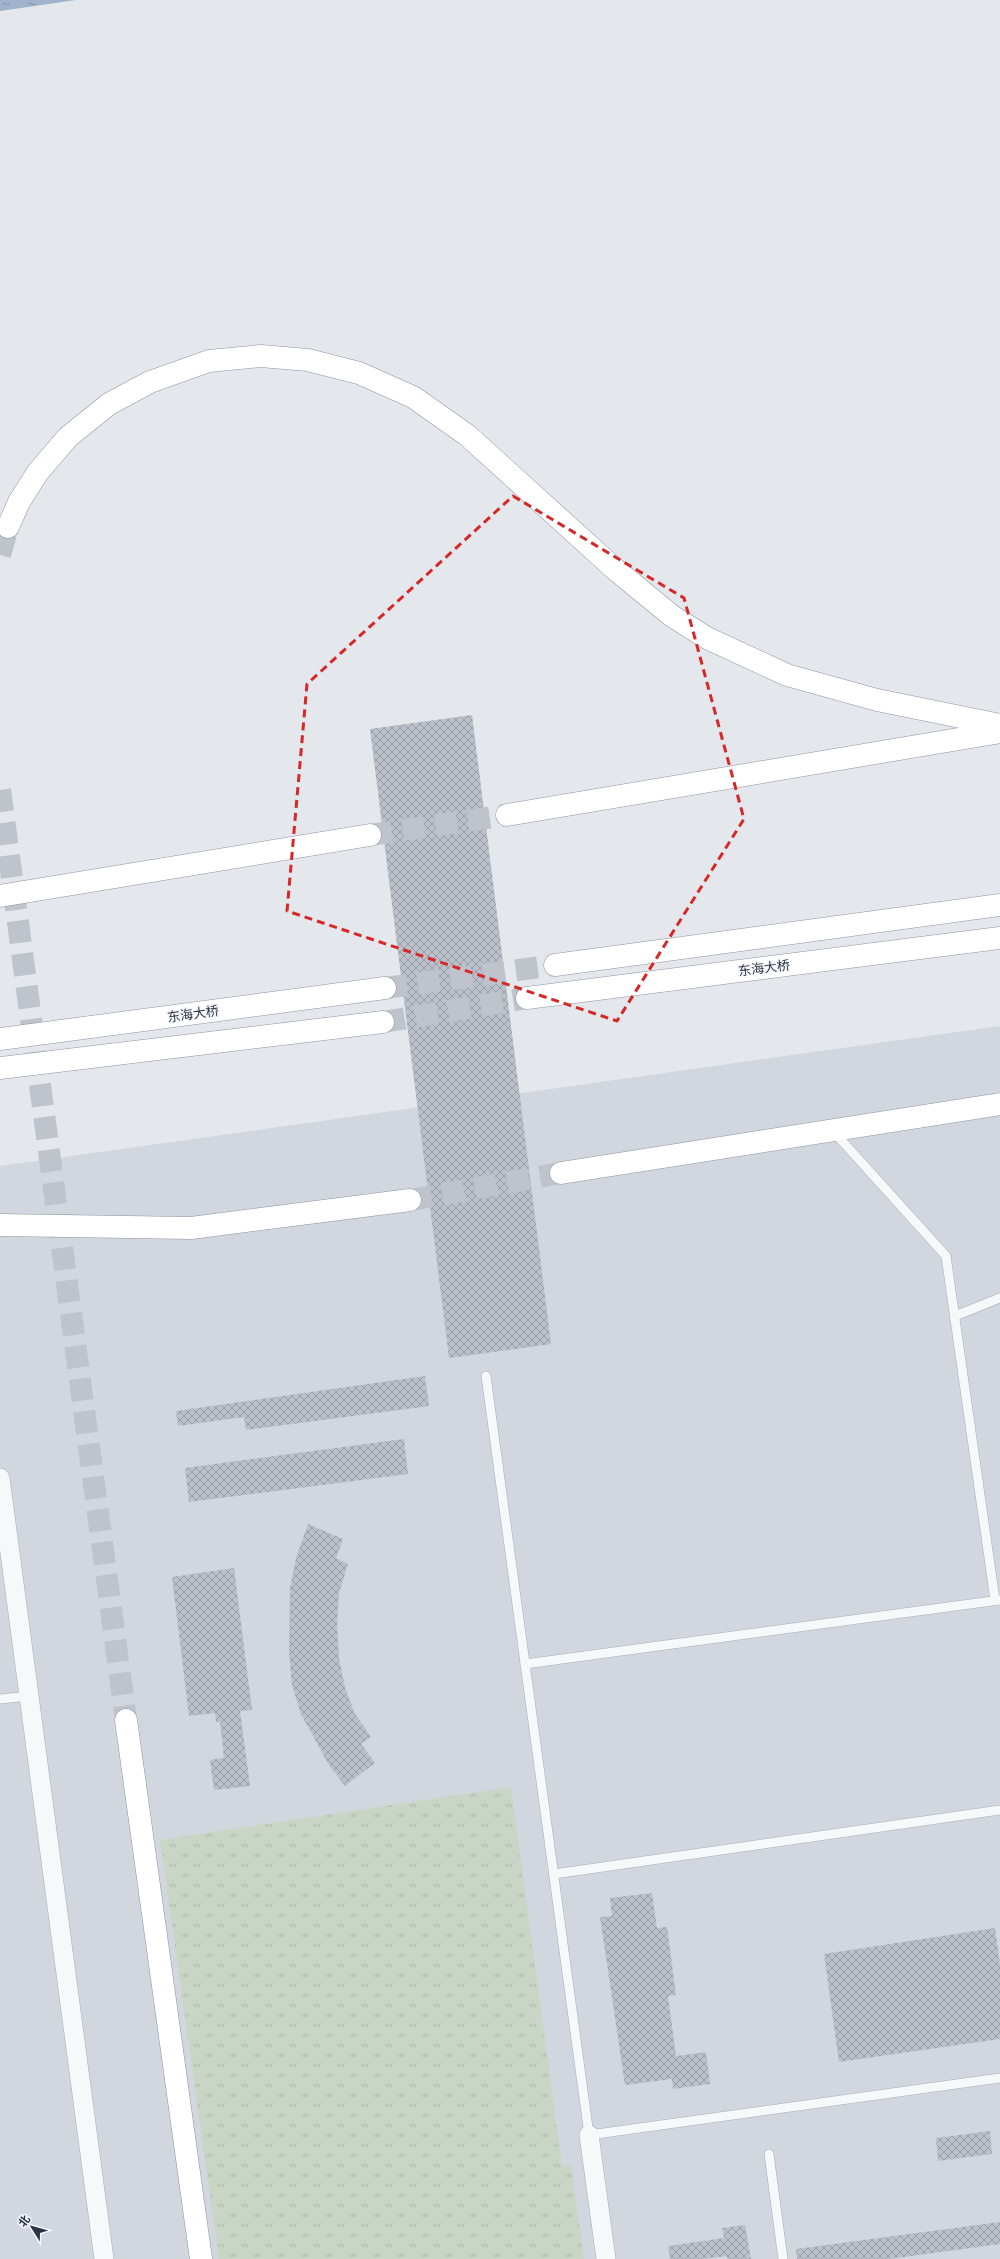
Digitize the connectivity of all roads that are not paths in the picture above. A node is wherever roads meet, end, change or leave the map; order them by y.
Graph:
1 (8, 527) tunnel mouth
2 (1000, 725) edge
3 (1000, 732) edge
4 (507, 814) tunnel mouth
5 (370, 835) tunnel mouth
6 (0, 896) edge
7 (1000, 905) edge
8 (1000, 938) edge
9 (555, 965) tunnel mouth
10 (385, 988) tunnel mouth
11 (527, 998) tunnel mouth
12 (383, 1022) tunnel mouth
13 (0, 1039) edge
14 (0, 1068) edge
15 (1000, 1104) edge
16 (834, 1132) junction
17 (561, 1173) tunnel mouth
18 (410, 1200) tunnel mouth
19 (0, 1225) edge
20 (1000, 1298) edge
21 (955, 1316) junction
22 (486, 1376) dead end
23 (0, 1478) edge
24 (997, 1600) edge
25 (526, 1664) junction
26 (29, 1696) junction
27 (0, 1699) edge
28 (126, 1720) tunnel mouth
29 (1000, 1810) edge
30 (554, 1874) junction
31 (1000, 2078) edge
32 (589, 2135) junction
33 (769, 2154) dead end
34 (104, 2259) edge
35 (201, 2259) edge
36 (606, 2259) edge
37 (783, 2259) edge

1 - 2 highway
3 - 4 highway
5 - 6 highway
7 - 9 highway
8 - 11 highway, 东海大桥
10 - 13 highway, 东海大桥
12 - 14 highway
15 - 16 highway
16 - 17 highway
16 - 21 lane
18 - 19 highway
20 - 21 lane
21 - 24 lane
22 - 25 lane
23 - 26 street
24 - 25 lane
25 - 30 lane
26 - 27 lane
26 - 34 street
28 - 35 highway
29 - 30 lane
30 - 32 lane
31 - 32 lane
32 - 36 street
33 - 37 lane

